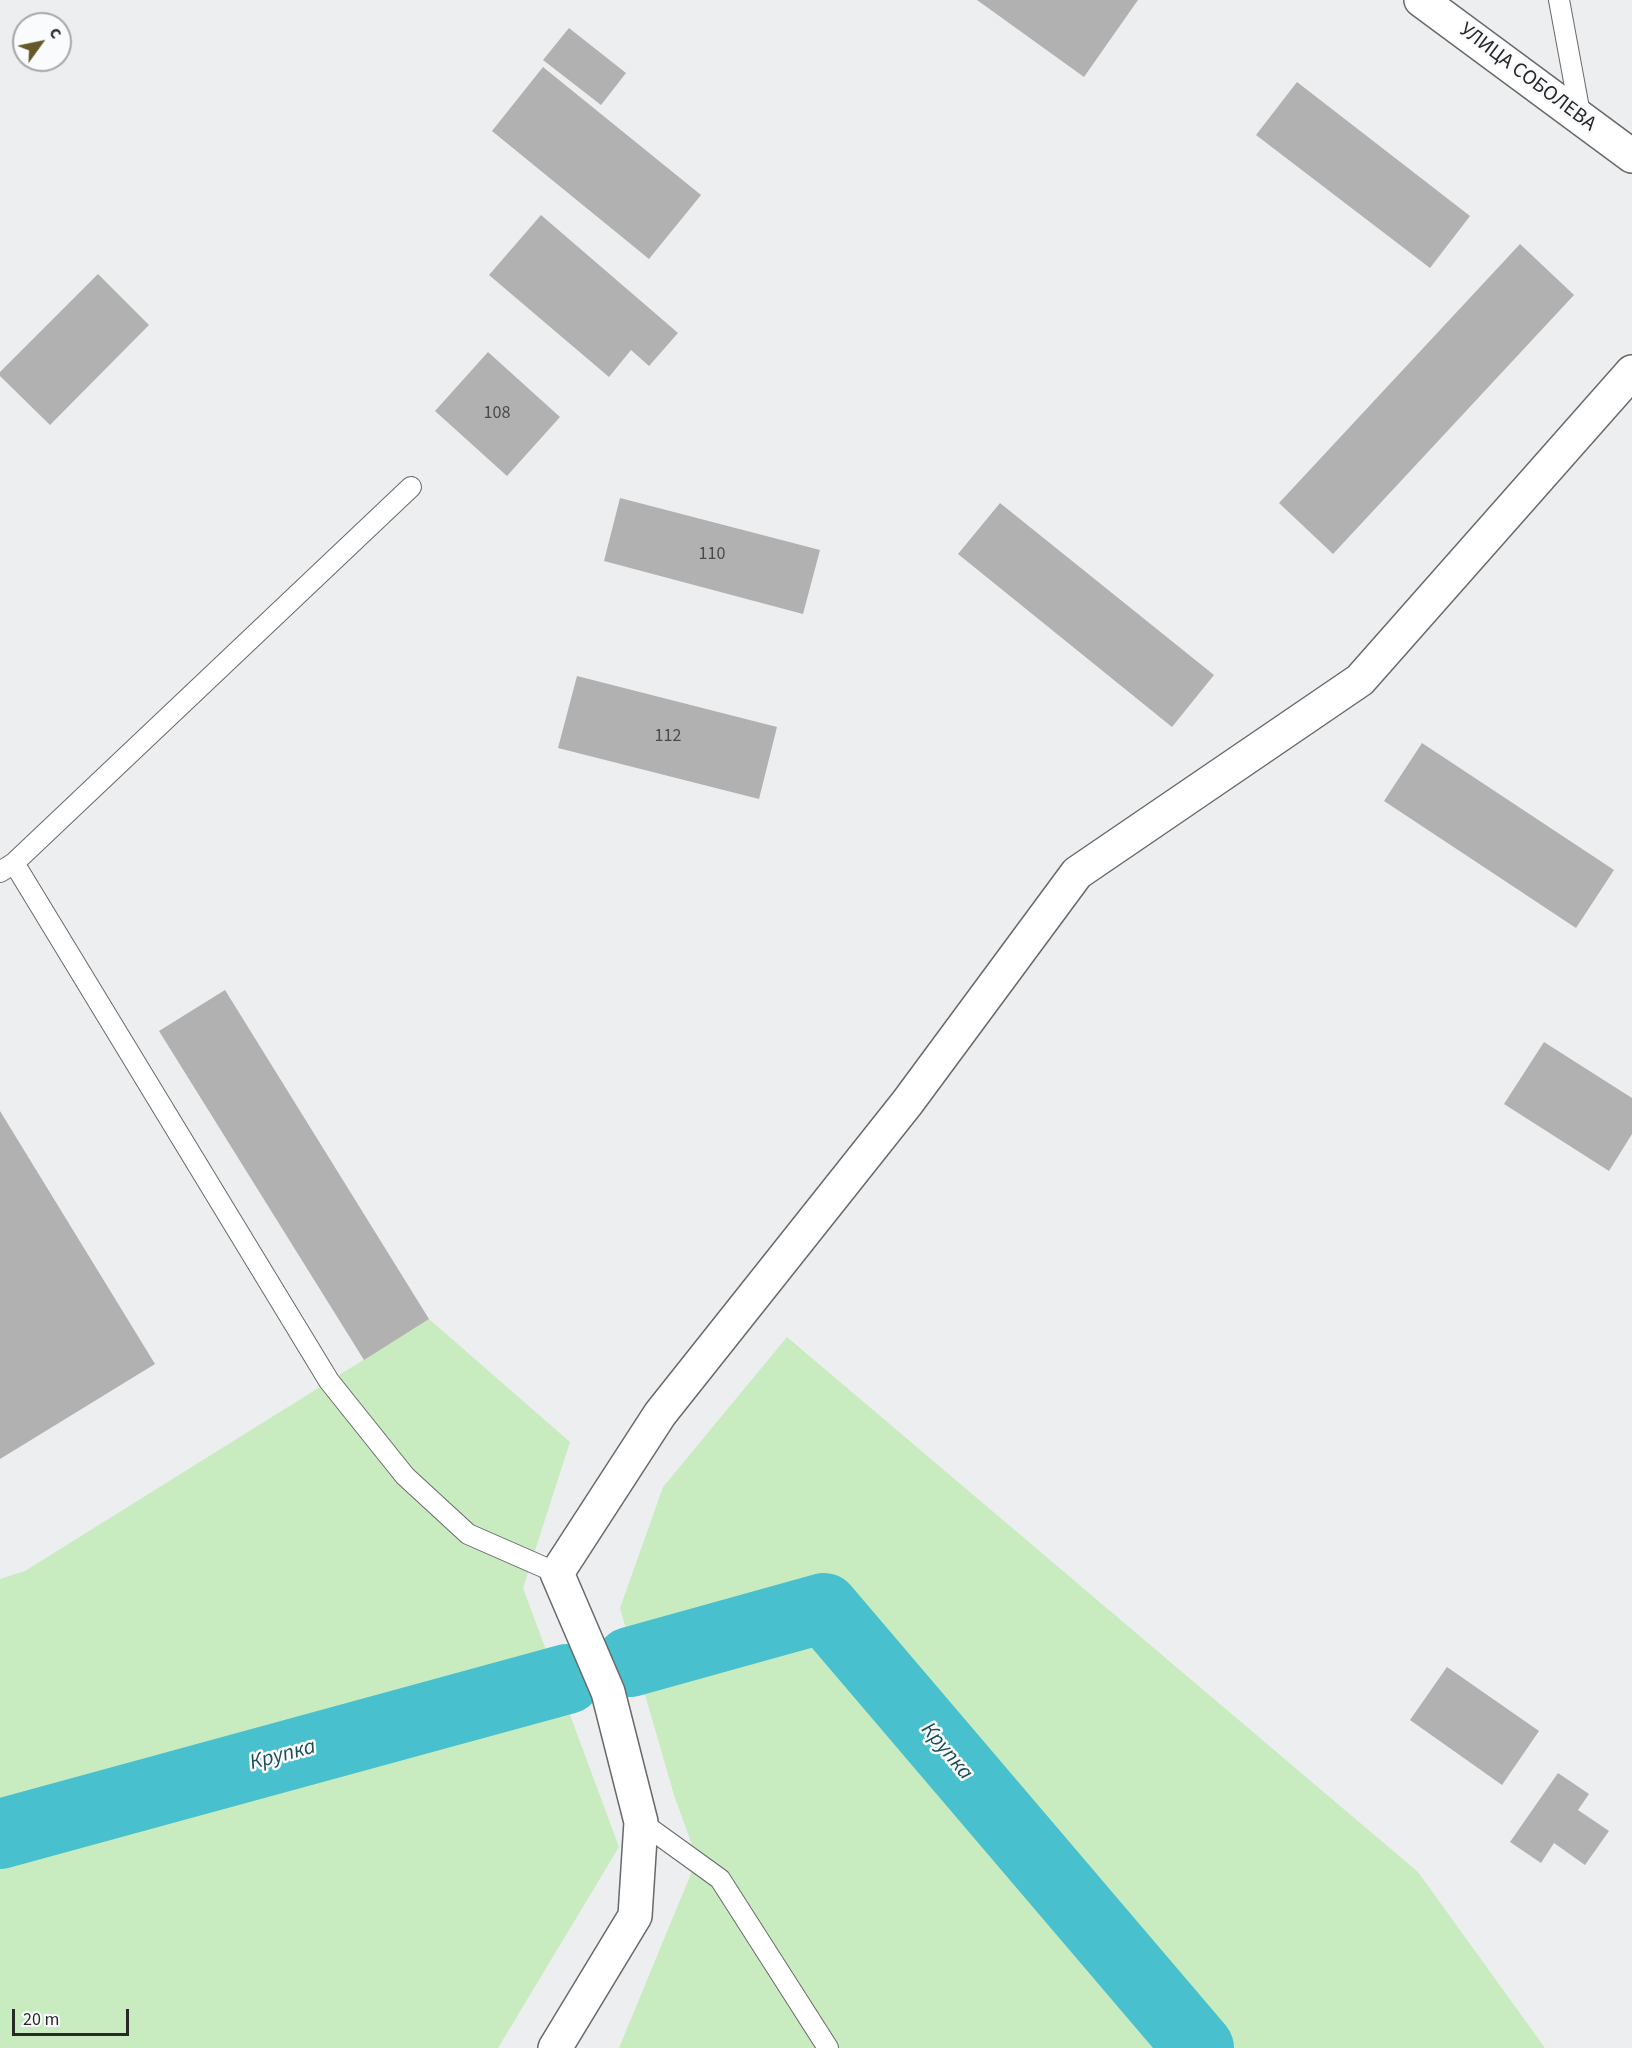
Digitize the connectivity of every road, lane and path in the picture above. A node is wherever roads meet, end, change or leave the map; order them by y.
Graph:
1 (1421, 0) edge
2 (1559, 0) edge
3 (1581, 119) junction
4 (1632, 156) edge
5 (1632, 372) edge
6 (411, 487) dead end
7 (7, 867) edge
8 (557, 1573) junction
9 (641, 1822) junction
10 (555, 2048) edge
11 (828, 2048) edge

1 - 3 street, УЛИЦА СОБОЛЕВА
2 - 3 lane
3 - 4 street, УЛИЦА СОБОЛЕВА
5 - 8 street
6 - 7 lane
7 - 8 lane
8 - 9 street
9 - 10 street
9 - 11 lane

